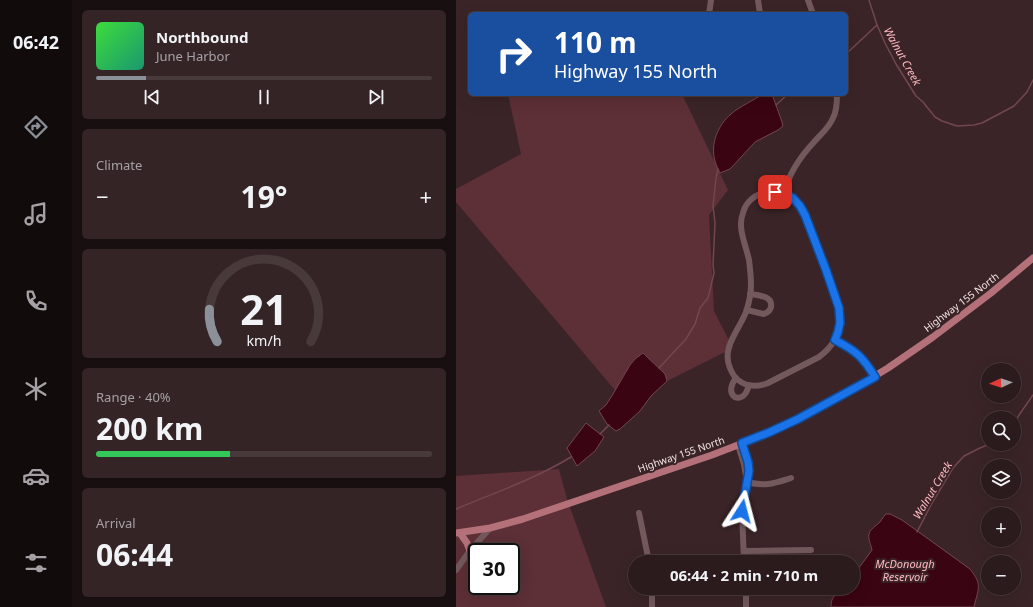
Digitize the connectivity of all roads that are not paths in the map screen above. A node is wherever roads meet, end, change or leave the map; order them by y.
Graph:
1 (711, 0) edge
2 (758, 0) edge
3 (808, 0) edge
4 (709, 12) edge
5 (760, 12) edge
6 (812, 12) edge
7 (837, 96) edge
8 (784, 193) junction
9 (1033, 258) edge
10 (750, 294) junction
11 (747, 310) junction
12 (835, 340) junction
13 (875, 377) junction
14 (736, 378) junction
15 (749, 385) junction
16 (740, 444) junction
17 (791, 478) dead end
18 (747, 482) junction
19 (639, 513) dead end
20 (490, 528) junction
21 (458, 533) edge
22 (477, 543) edge
23 (468, 546) edge
24 (811, 550) dead end
25 (744, 551) junction
26 (468, 554) edge
27 (648, 555) edge
28 (744, 555) edge
29 (456, 570) edge
30 (652, 595) edge
31 (746, 595) edge
32 (652, 607) edge
33 (746, 607) edge

1 - 4 street
2 - 5 street
3 - 6 street
7 - 8 street
8 - 10 street
8 - 12 street
9 - 13 main road, Highway 155 North
10 - 11 street
10 - 11 street
11 - 14 street
12 - 13 street
12 - 15 street
13 - 16 main road, Highway 155 North
14 - 15 street
14 - 15 street
16 - 18 street
16 - 20 main road, Highway 155 North
17 - 18 street
18 - 25 street
19 - 27 street
20 - 21 main road, Highway 155 North
20 - 22 street
21 - 23 main road
24 - 25 street
25 - 28 street
26 - 29 street
30 - 32 street
31 - 33 street

